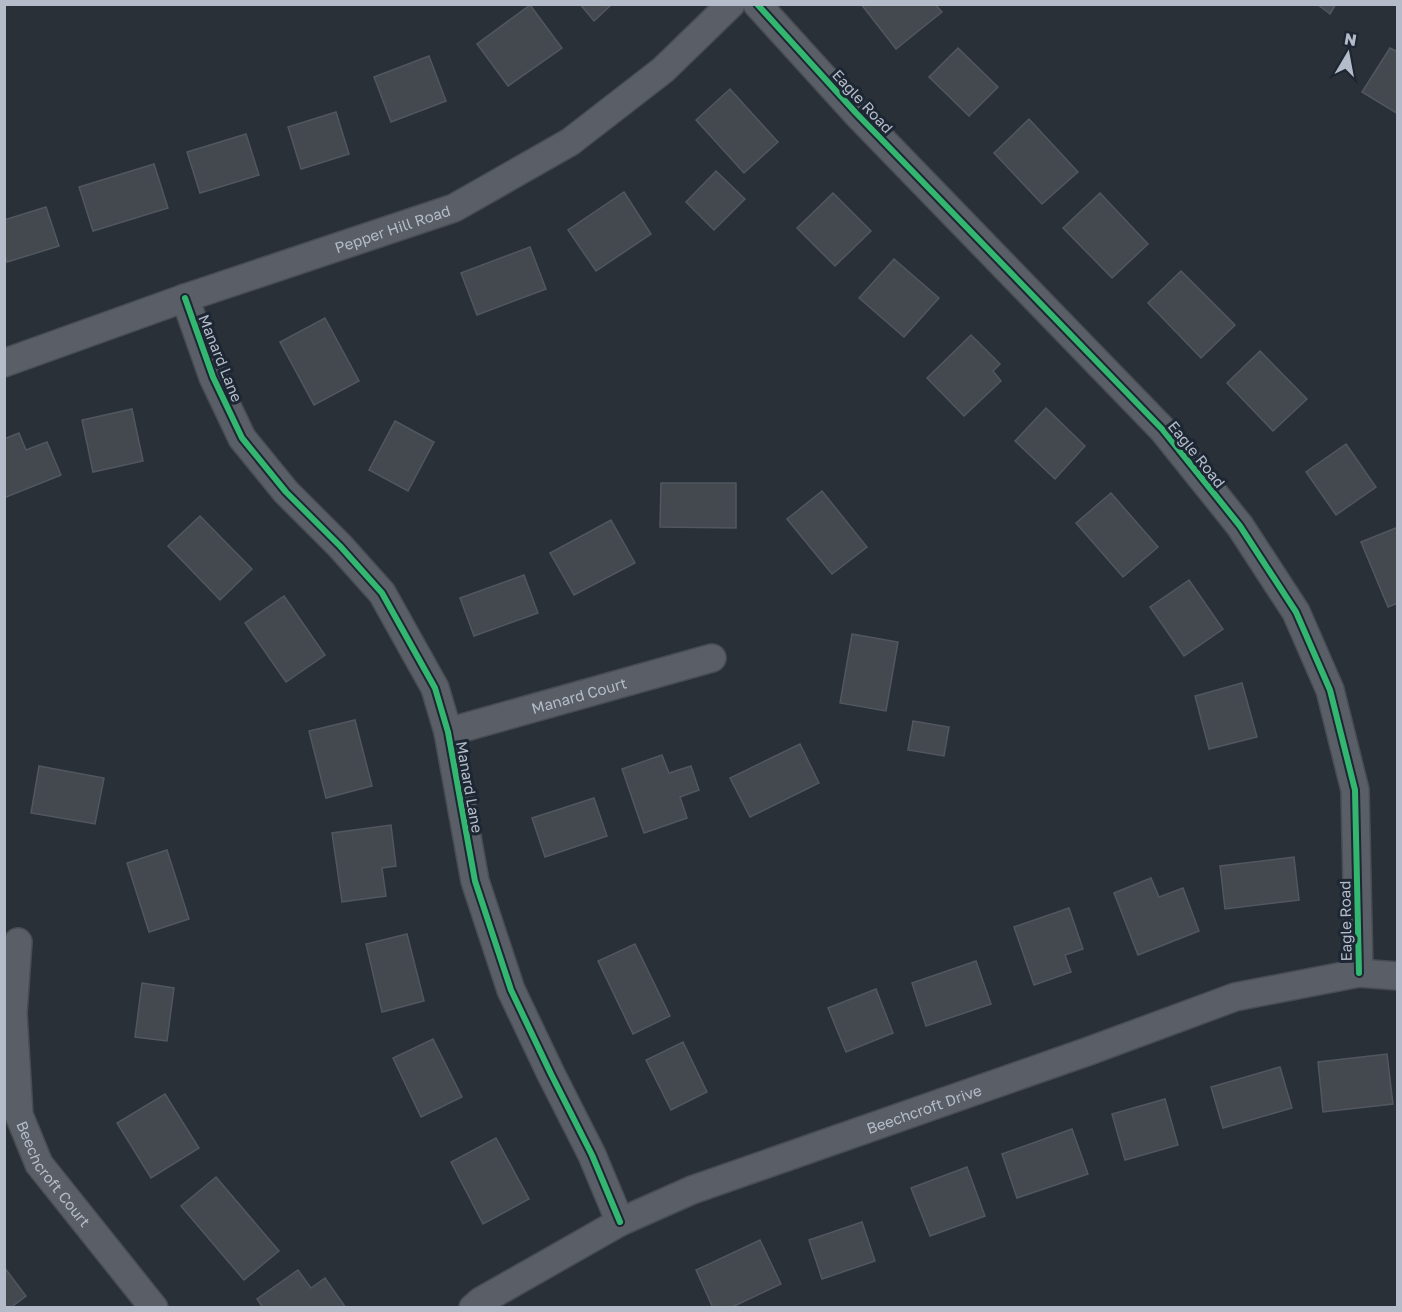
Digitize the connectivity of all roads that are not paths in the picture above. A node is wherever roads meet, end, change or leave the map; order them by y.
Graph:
1 (731, 4) edge
2 (757, 4) edge
3 (185, 298) junction
4 (4, 363) edge
5 (712, 658) dead end
6 (448, 732) junction
7 (18, 942) dead end
8 (1359, 973) junction
9 (1398, 976) edge
10 (620, 1221) junction
11 (479, 1305) edge
12 (154, 1308) edge

1 - 3 street, Pepper Hill Road
2 - 8 street, Eagle Road
3 - 4 street, Pepper Hill Road
3 - 6 street, Manard Lane
5 - 6 street, Manard Court
6 - 10 street, Manard Lane
7 - 12 street, Beechcroft Court
8 - 9 street, Beechcroft Drive
8 - 10 street, Beechcroft Drive
10 - 11 street, Beechcroft Drive

